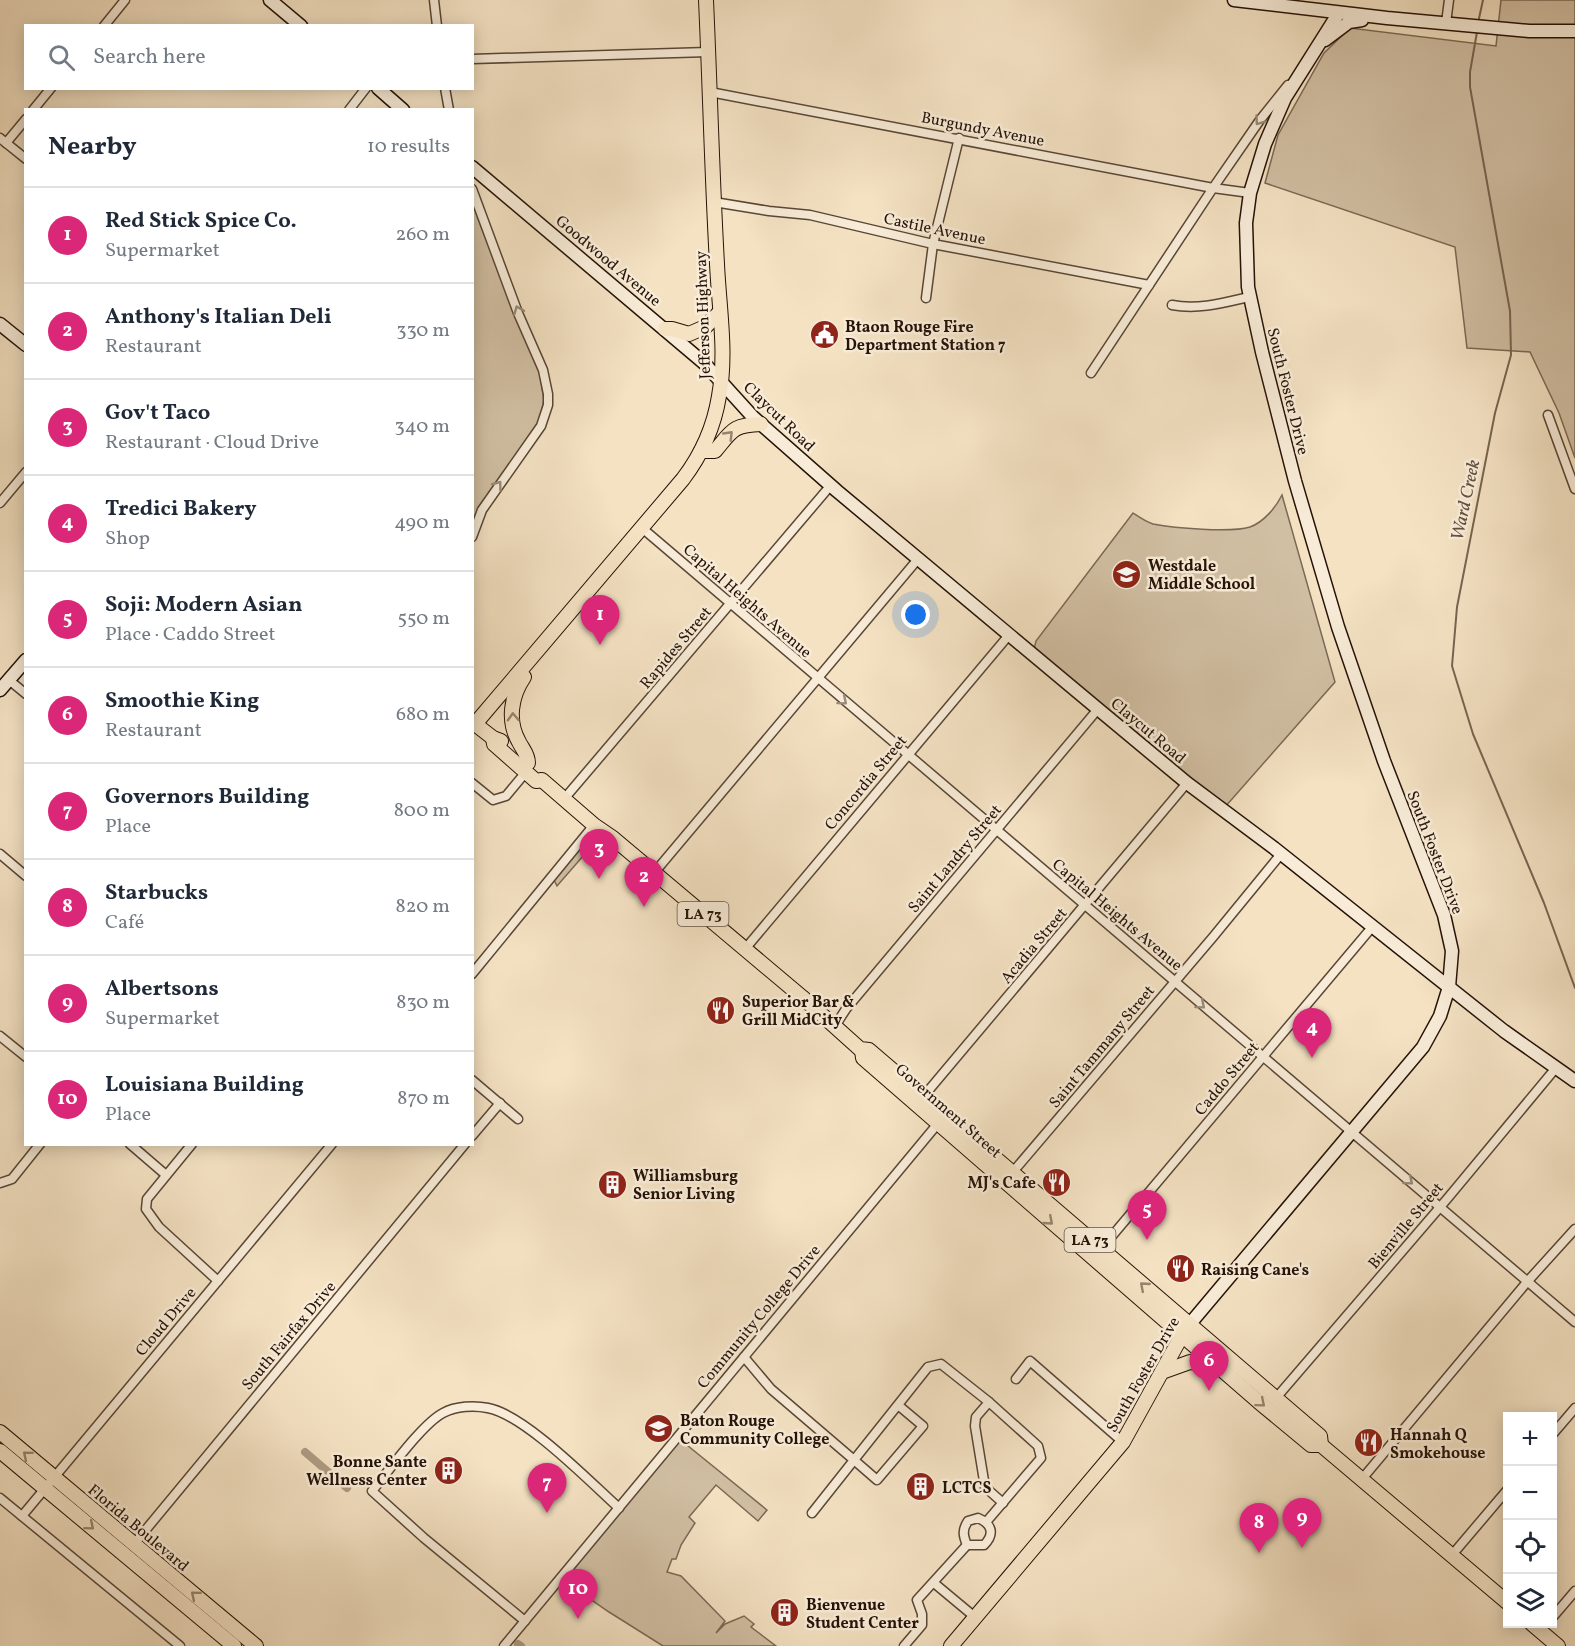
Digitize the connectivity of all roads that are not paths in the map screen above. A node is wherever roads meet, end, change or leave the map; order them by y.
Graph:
1 (125, 0) edge
2 (270, 0) edge
3 (434, 0) edge
4 (706, 0) edge
5 (1234, 0) edge
6 (1449, 0) edge
7 (1310, 10) junction
8 (1338, 14) junction
9 (1387, 18) junction
10 (106, 24) edge
11 (299, 24) edge
12 (437, 24) edge
13 (1446, 24) junction
14 (1575, 31) edge
15 (708, 52) junction
16 (1312, 54) junction
17 (474, 59) edge
18 (49, 90) edge
19 (364, 90) edge
20 (380, 90) edge
21 (445, 90) edge
22 (710, 92) junction
23 (35, 108) edge
24 (351, 108) edge
25 (401, 108) edge
26 (449, 108) edge
27 (24, 121) edge
28 (959, 138) junction
29 (3, 140) edge
30 (24, 157) edge
31 (474, 169) edge
32 (1213, 188) junction
33 (1250, 193) junction
34 (474, 194) edge
35 (714, 202) junction
36 (933, 244) junction
37 (1149, 285) junction
38 (1249, 297) junction
39 (926, 298) dead end
40 (1172, 305) dead end
41 (720, 312) junction
42 (0, 324) edge
43 (665, 329) junction
44 (24, 343) edge
45 (1091, 373) dead end
46 (721, 381) junction
47 (1548, 415) dead end
48 (761, 424) junction
49 (701, 451) junction
50 (24, 474) edge
51 (831, 485) junction
52 (1575, 489) edge
53 (0, 503) edge
54 (642, 528) junction
55 (474, 532) edge
56 (918, 559) junction
57 (730, 604) junction
58 (1009, 634) junction
59 (24, 662) edge
60 (523, 669) junction
61 (9, 680) junction
62 (818, 680) junction
63 (0, 690) edge
64 (24, 692) edge
65 (1098, 709) junction
66 (474, 722) edge
67 (907, 755) junction
68 (527, 768) junction
69 (1188, 783) junction
70 (474, 784) edge
71 (564, 799) junction
72 (594, 825) junction
73 (996, 831) junction
74 (0, 854) edge
75 (1281, 854) junction
76 (654, 873) junction
77 (24, 874) edge
78 (1085, 906) junction
79 (1372, 926) junction
80 (745, 949) junction
81 (474, 972) edge
82 (1174, 982) junction
83 (1449, 987) junction
84 (835, 1026) junction
85 (0, 1036) edge
86 (862, 1050) junction
87 (24, 1055) edge
88 (1263, 1057) junction
89 (1555, 1069) junction
90 (1575, 1081) edge
91 (474, 1082) edge
92 (890, 1082) junction
93 (923, 1097) junction
94 (500, 1103) junction
95 (518, 1119) dead end
96 (941, 1119) junction
97 (1351, 1132) junction
98 (474, 1134) edge
99 (38, 1146) edge
100 (132, 1146) edge
101 (190, 1146) edge
102 (330, 1146) edge
103 (463, 1146) edge
104 (1012, 1173) junction
105 (166, 1175) junction
106 (0, 1183) edge
107 (1440, 1208) junction
108 (1575, 1229) edge
109 (1101, 1249) junction
110 (218, 1281) junction
111 (1527, 1282) junction
112 (1575, 1322) edge
113 (1185, 1330) junction
114 (744, 1357) junction
115 (1216, 1365) junction
116 (1162, 1372) junction
117 (1016, 1379) dead end
118 (1276, 1398) junction
119 (989, 1402) junction
120 (898, 1405) junction
121 (1575, 1408) edge
122 (1557, 1429) edge
123 (0, 1432) edge
124 (1123, 1442) junction
125 (1321, 1445) junction
126 (0, 1451) edge
127 (854, 1460) junction
128 (1362, 1479) junction
129 (49, 1483) junction
130 (1503, 1495) edge
131 (0, 1498) edge
132 (1003, 1503) junction
133 (619, 1508) junction
134 (812, 1513) dead end
135 (22, 1516) junction
136 (987, 1521) junction
137 (134, 1544) junction
138 (967, 1545) junction
139 (1452, 1555) junction
140 (934, 1583) junction
141 (1575, 1591) edge
142 (1503, 1599) edge
143 (1557, 1612) edge
144 (209, 1616) junction
145 (976, 1617) junction
146 (525, 1621) junction
147 (1542, 1628) edge
148 (180, 1646) edge
149 (234, 1646) edge
150 (256, 1646) edge
151 (504, 1646) edge
152 (904, 1646) edge
153 (951, 1646) edge
154 (1558, 1646) edge

1 - 10 street
2 - 11 street
3 - 12 street
4 - 15 main road, Jefferson Highway
5 - 7 street
6 - 13 street
7 - 8 street
7 - 16 street
8 - 9 street
8 - 16 street, South Foster Drive
9 - 13 street
9 - 16 street
13 - 14 street
15 - 17 street
15 - 22 main road, Jefferson Highway
16 -> 32 street
16 - 33 street, South Foster Drive
18 - 23 street
19 - 24 street
20 - 25 street
21 - 26 street
22 - 28 street, Burgundy Avenue
22 - 35 main road, Jefferson Highway
27 - 29 street
28 - 32 street, Burgundy Avenue
28 - 36 street
29 - 30 street
31 - 43 street, Goodwood Avenue
32 - 33 street, Burgundy Avenue
32 - 37 street
33 - 38 street, South Foster Drive
55 -> 34 street
35 - 36 street, Castile Avenue
35 - 41 main road, Jefferson Highway
36 - 37 street, Castile Avenue
36 - 39 street
37 - 45 street
38 - 40 street
38 - 83 street, South Foster Drive
41 - 43 main road
41 - 46 main road, Jefferson Highway
42 - 44 street
43 - 46 street, Goodwood Avenue
46 - 48 street, Claycut Road
46 - 49 main road, Jefferson Highway
47 - 52 street
49 -> 48 main road
48 - 51 street, Claycut Road
49 - 54 main road, Jefferson Highway
50 - 53 street
51 - 56 street, Claycut Road
51 - 57 street, Rapides Street
54 - 57 street, Capital Heights Avenue
54 - 60 main road, Jefferson Highway
56 - 58 street, Claycut Road
56 - 62 street
57 - 62 street, Capital Heights Avenue
57 - 71 street, Rapides Street
58 - 65 street, Claycut Road
58 - 67 street, Concordia Street
59 - 61 street
60 - 66 main road, Jefferson Highway
68 -> 60 main road
61 - 63 street
61 - 64 street
62 -> 67 street, Capital Heights Avenue
62 - 76 street
65 - 69 street, Claycut Road
65 - 73 street, Saint Landry Street
66 - 68 main road, Government Street
67 - 73 street, Capital Heights Avenue
67 - 80 street, Concordia Street
68 - 70 street
68 - 71 main road, Government Street / LA 73
69 - 75 street, Claycut Road
69 - 78 street, Acadia Street
71 - 72 main road, Government Street / LA 73
72 - 76 main road, Government Street / LA 73
72 - 81 street
73 - 78 street, Capital Heights Avenue
73 - 84 street, Saint Landry Street
74 - 77 street
75 - 79 street, Claycut Road
75 - 82 street, Saint Tammany Street
76 - 80 main road, Government Street / LA 73
78 - 82 street, Capital Heights Avenue
78 - 93 street, Acadia Street
79 - 83 street, Claycut Road
79 - 88 street, Caddo Street
80 - 84 main road, Government Street / LA 73
82 -> 88 street, Capital Heights Avenue
82 - 104 street, Saint Tammany Street
83 - 89 street, Claycut Road
83 - 97 street, South Foster Drive
84 - 86 main road, Government Street / LA 73
85 - 87 street
86 - 92 main road, Government Street / LA 73
86 - 93 main road, Government Street / LA 73
88 - 97 street, Capital Heights Avenue
88 - 109 street, Caddo Street
89 - 90 street, Claycut Road
89 - 107 street, Bienville Street
91 - 94 street
92 - 93 main road
92 - 96 main road, Government Street / LA 73
93 - 96 main road, Government Street / LA 73
94 - 95 street
94 - 98 street
96 - 104 main road, Government Street / LA 73
96 -> 113 main road, Government Street / LA 73
96 - 114 street, Community College Drive
97 -> 107 street, Capital Heights Avenue
97 - 113 street, South Foster Drive
99 - 106 street
100 - 105 street
101 - 105 street
102 - 110 street, Cloud Drive
103 - 137 street, South Fairfax Drive
104 - 109 main road, Government Street / LA 73
105 - 110 street
107 - 111 street, Capital Heights Avenue
107 - 118 street, Bienville Street
108 - 111 street
113 -> 109 main road, Government Street / LA 73
110 - 129 street, Cloud Drive
111 - 112 street, Capital Heights Avenue
111 - 128 street
113 - 115 main road, Government Street / LA 73
113 - 116 main road, South Foster Drive
113 - 118 main road, Government Street / LA 73
114 - 127 street
114 - 133 street, Community College Drive
115 - 116 main road
115 -> 125 main road, Government Street / LA 73
116 - 124 main road, South Foster Drive
117 - 124 street
118 - 125 main road, Government Street / LA 73
119 - 120 street
119 - 132 street
119 - 132 street
120 - 127 street
120 - 127 street
121 - 122 street
129 -> 123 main road, Florida Boulevard
124 - 145 main road, South Foster Drive
125 - 128 main road, Government Street / LA 73
126 - 129 main road, Florida Boulevard
127 - 134 street
128 - 139 main road, Government Street / LA 73
129 - 135 street, Cloud Drive
129 - 137 main road, Florida Boulevard
129 -> 144 main road, Florida Boulevard
130 - 139 street
131 - 135 street
132 - 136 street
133 - 146 street, Community College Drive
133 - 146 street
135 - 148 street
136 - 138 street
136 - 138 street
144 -> 137 main road, Florida Boulevard
138 - 140 street
139 - 142 main road, Government Street / LA 73
140 - 145 street
140 - 152 street
141 - 143 street
144 - 149 main road, Florida Boulevard
144 - 150 main road, Florida Boulevard
145 - 153 main road, South Foster Drive
146 - 151 street, Community College Drive
147 - 154 main road

